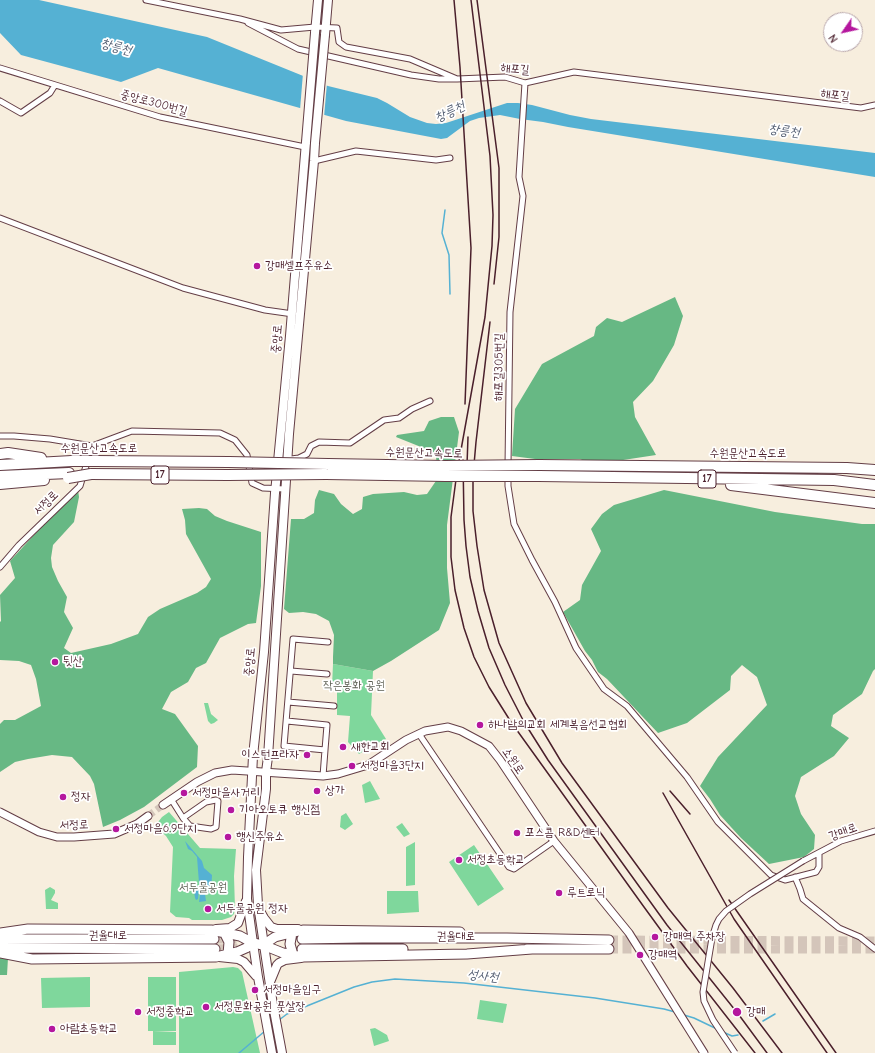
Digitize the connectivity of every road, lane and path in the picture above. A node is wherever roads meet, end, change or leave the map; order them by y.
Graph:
1 (147, 0) edge
2 (318, 0) edge
3 (328, 0) edge
4 (240, 19) junction
5 (315, 30) junction
6 (326, 31) junction
7 (0, 68) edge
8 (457, 79) junction
9 (525, 83) junction
10 (55, 85) junction
11 (0, 101) edge
12 (875, 105) edge
13 (305, 144) junction
14 (450, 158) dead end
15 (314, 162) junction
16 (0, 218) edge
17 (292, 313) junction
18 (300, 315) junction
19 (430, 401) dead end
20 (0, 436) edge
21 (92, 446) junction
22 (0, 454) edge
23 (288, 459) junction
24 (61, 462) junction
25 (875, 464) edge
26 (0, 465) edge
27 (847, 468) junction
28 (875, 470) edge
29 (446, 471) junction
30 (539, 471) junction
31 (68, 475) junction
32 (0, 476) edge
33 (680, 479) junction
34 (0, 484) edge
35 (875, 485) edge
36 (276, 489) junction
37 (286, 489) junction
38 (875, 503) edge
39 (0, 567) edge
40 (328, 642) dead end
41 (291, 671) junction
42 (327, 674) dead end
43 (288, 702) junction
44 (334, 706) dead end
45 (286, 721) junction
46 (419, 734) junction
47 (325, 750) junction
48 (253, 772) junction
49 (266, 772) junction
50 (323, 776) junction
51 (171, 799) junction
52 (163, 805) tunnel mouth
53 (0, 812) edge
54 (148, 816) tunnel mouth
55 (183, 818) junction
56 (875, 831) edge
57 (554, 841) junction
58 (819, 854) junction
59 (771, 875) joint
60 (795, 877) junction
61 (247, 899) junction
62 (258, 905) junction
63 (211, 930) junction
64 (303, 930) junction
65 (224, 932) junction
66 (0, 933) edge
67 (292, 933) junction
68 (0, 939) edge
69 (535, 939) junction
70 (253, 943) junction
71 (263, 945) junction
72 (0, 948) edge
73 (215, 948) junction
74 (303, 949) junction
75 (875, 949) edge
76 (0, 954) edge
77 (228, 954) junction
78 (293, 955) junction
79 (258, 977) junction
80 (270, 985) junction
81 (272, 1049) edge
82 (282, 1053) edge
83 (704, 1053) edge
84 (735, 1053) edge

1 - 4 street
2 - 5 main road
3 - 6 main road
4 - 5 street
4 - 8 street
5 - 6 street
5 - 13 main road, 중앙로, bridge
6 - 8 street, 해포길
6 - 15 main road, 중앙로, bridge
7 - 10 street, 중앙로300번길
8 - 9 street, 해포길
9 - 12 street, 해포길
9 - 59 street, 해포길305번길
10 - 11 street
10 - 13 street, 중앙로300번길
13 - 17 main road, 중앙로
14 - 15 street
15 - 18 main road, 중앙로
16 - 17 street, 중앙로
17 - 18 street, 중앙로
17 - 36 main road, 중앙로
18 - 23 main road, 중앙로
19 - 23 street
20 - 21 street
21 - 36 street
21 - 39 street, 서정로
22 - 24 highway
23 - 37 main road, 중앙로
24 - 26 highway, 수원문산고속도로 / 17
24 - 29 highway, 수원문산고속도로 / 17, bridge
25 - 27 highway, 수원문산고속도로 / 17
27 - 28 highway, 수원문산고속도로 / 17
27 - 30 highway, 수원문산고속도로 / 17
29 - 30 highway, 수원문산고속도로 / 17, bridge
29 - 31 highway, 수원문산고속도로 / 17, bridge
30 - 33 highway, 수원문산고속도로 / 17
31 - 32 highway, 수원문산고속도로 / 17
31 - 34 highway
33 - 35 highway, 수원문산고속도로 / 17
33 - 38 highway, 수원문산고속도로 / 17
36 - 37 street
36 - 48 main road, 중앙로
37 - 49 main road, 중앙로
40 - 41 street
41 - 42 street
41 - 43 street
43 - 44 street
43 - 45 street
45 - 47 street
45 - 47 street
46 - 50 main road, 소원로
46 - 57 main road, 소원로
46 - 57 street
47 - 50 street
48 - 49 main road, 소원로
48 - 51 main road
48 - 61 main road, 중앙로
49 - 50 main road, 소원로
49 - 62 main road, 중앙로
51 - 52 main road
51 - 55 street
53 - 54 main road, 서정로
55 - 55 street
56 - 58 street, 강매로
57 - 83 main road, 소원로
58 - 60 street, 강매로
58 - 84 street, 강매로, bridge
59 - 60 street, 강매로
60 - 75 street
61 - 63 main road
61 - 70 main road, 중앙로
62 - 64 main road
62 - 71 main road, 중앙로
63 - 65 highway
63 - 66 highway
64 - 67 highway
64 - 69 highway
65 - 70 highway
65 - 77 highway
67 - 71 highway
67 - 78 highway
68 - 73 highway, 권율대로
69 - 74 highway, 권율대로
69 - 74 highway, 권율대로
70 - 71 highway
70 - 77 highway
70 - 79 main road, 중앙로
71 - 78 highway
71 - 80 main road, 중앙로
72 - 73 highway, 권율대로
73 - 76 highway
73 - 77 highway
73 - 79 main road
74 - 78 highway
74 - 80 main road
79 - 81 main road, 중앙로
80 - 82 main road, 중앙로

